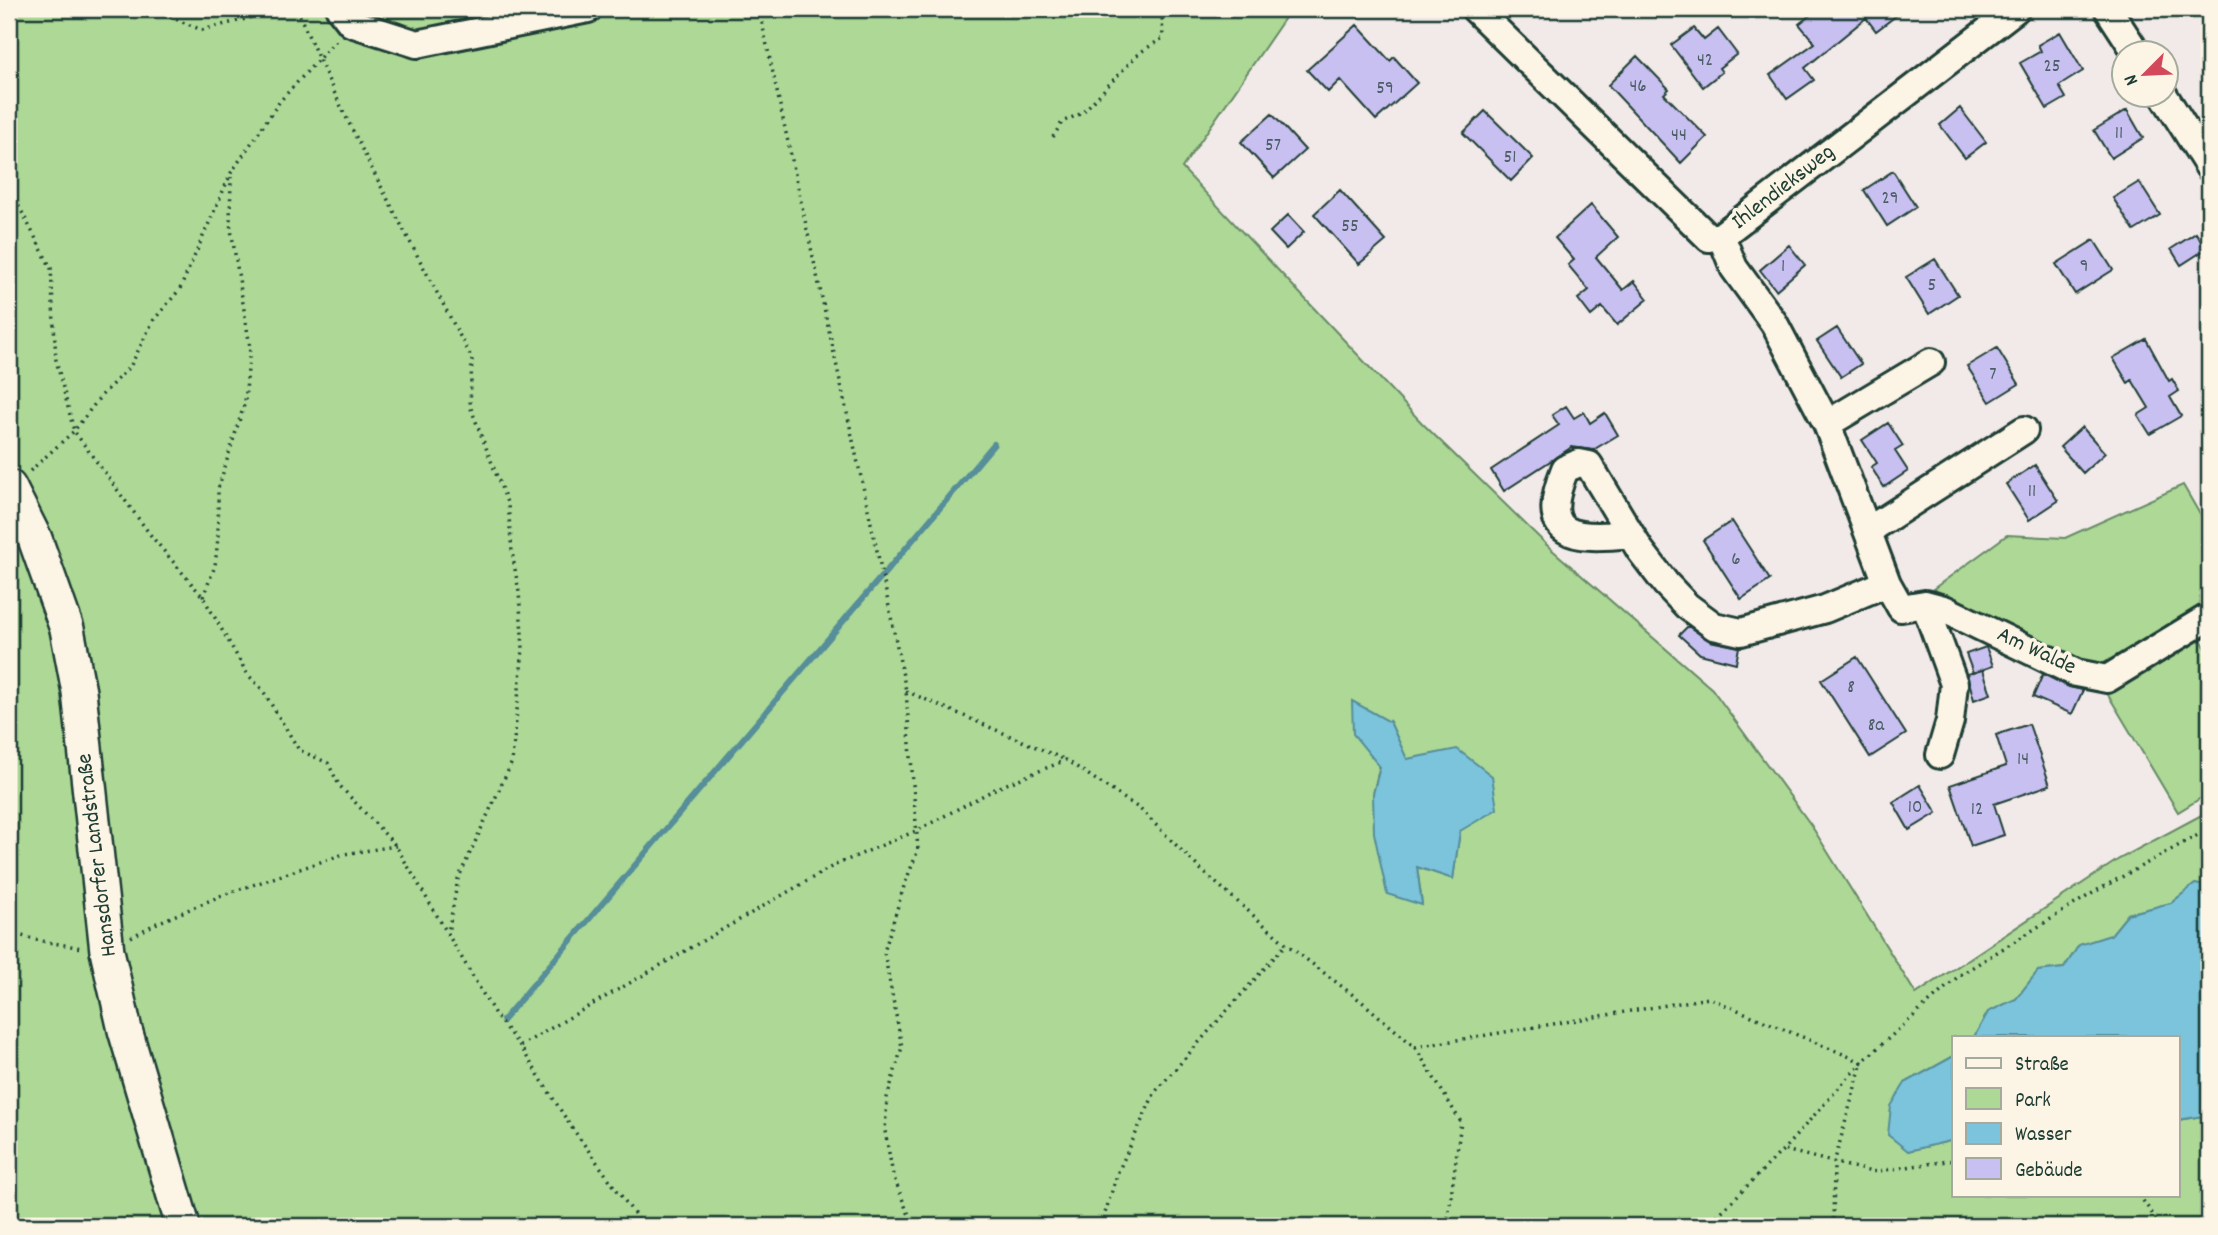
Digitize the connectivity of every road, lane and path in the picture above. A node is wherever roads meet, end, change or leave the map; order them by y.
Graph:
1 (150, 9) edge
2 (273, 9) edge
3 (297, 9) edge
4 (588, 9) edge
5 (759, 9) edge
6 (1225, 9) edge
7 (1475, 9) edge
8 (2016, 9) edge
9 (2108, 9) edge
10 (345, 16) edge
11 (2127, 38) edge
12 (318, 60) junction
13 (2172, 108) edge
14 (1053, 137) dead end
15 (2209, 167) edge
16 (231, 173) junction
17 (9, 187) edge
18 (1721, 236) junction
19 (1931, 362) dead end
20 (1827, 424) junction
21 (2024, 430) dead end
22 (74, 431) junction
23 (9, 488) edge
24 (1869, 530) junction
25 (1630, 534) dead end
26 (1887, 583) junction
27 (203, 597) junction
28 (1925, 604) junction
29 (2209, 617) edge
30 (906, 691) junction
31 (1940, 755) dead end
32 (1066, 760) junction
33 (2209, 829) edge
34 (918, 830) junction
35 (396, 846) junction
36 (9, 932) edge
37 (448, 935) junction
38 (1286, 943) junction
39 (107, 951) junction
40 (520, 1046) junction
41 (1415, 1047) junction
42 (1862, 1062) junction
43 (1784, 1149) junction
44 (1952, 1160) edge
45 (1834, 1163) junction
46 (2140, 1196) edge
47 (183, 1226) edge
48 (643, 1226) edge
49 (916, 1226) edge
50 (1101, 1226) edge
51 (1447, 1226) edge
52 (1707, 1226) edge
53 (1833, 1226) edge
54 (2161, 1226) edge

1 - 2 path
3 - 12 path
4 - 10 street
5 - 30 path
6 - 14 path
7 - 18 street, Ihlendieksweg
8 - 18 street, Ihlendieksweg
9 - 11 street
10 - 12 path
12 - 16 path
12 - 37 path
13 - 15 street
16 - 22 path
16 - 27 path
17 - 22 path
18 - 20 street, Am Walde
19 - 20 street
20 - 24 street, Am Walde
21 - 24 street
22 - 23 path
22 - 27 path
23 - 39 main road, Hansdorfer Landstraße
24 - 26 street, Am Walde
25 - 26 street
26 - 28 street, Am Walde
27 - 35 path
28 - 29 street, Am Walde
28 - 31 street
30 - 32 path
30 - 34 path
32 - 34 path
32 - 38 path
33 - 42 path
34 - 40 path
34 - 49 path
35 - 37 path
35 - 39 path
36 - 39 path
37 - 40 path
38 - 41 path
38 - 50 path
39 - 47 main road, Hansdorfer Landstraße
40 - 48 path
41 - 42 path
41 - 51 path
42 - 43 path
42 - 45 path
43 - 45 path
43 - 52 path
44 - 45 path
45 - 53 path
46 - 54 path

